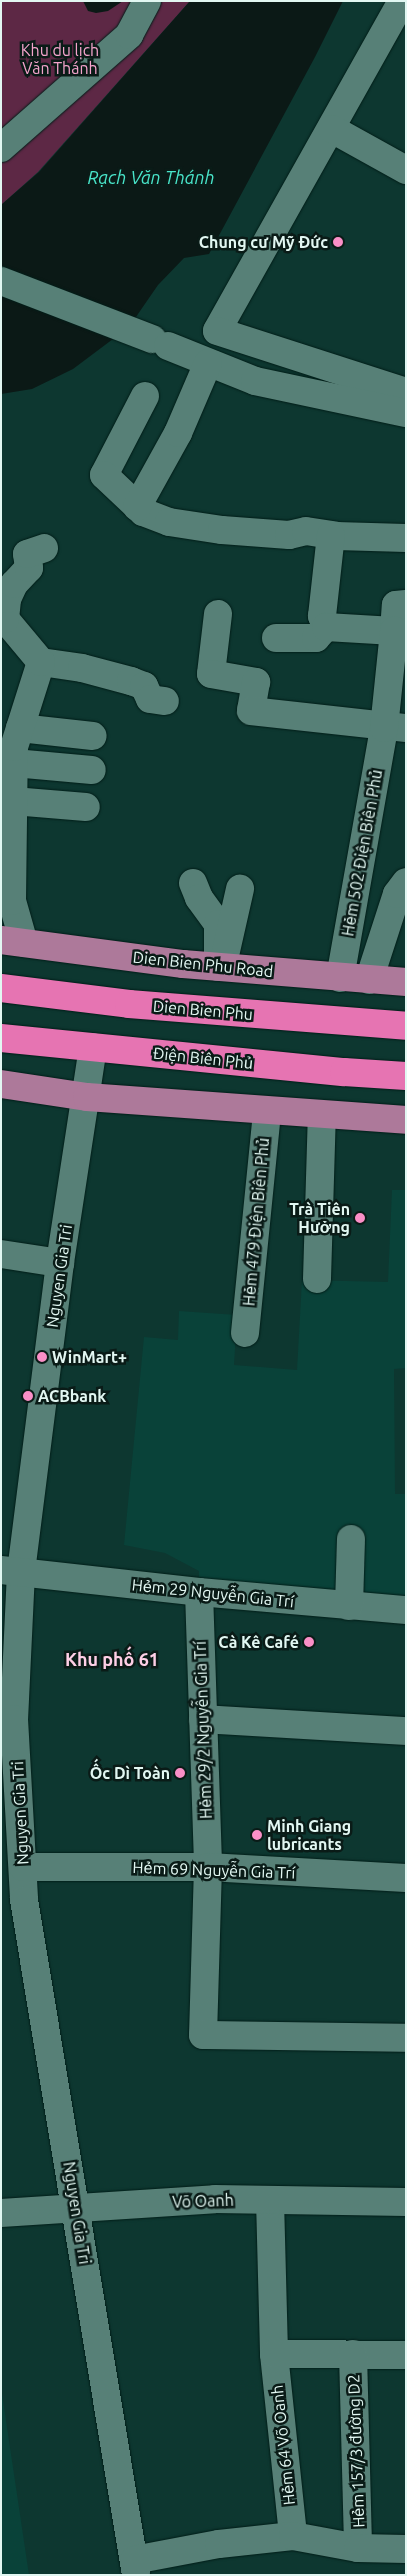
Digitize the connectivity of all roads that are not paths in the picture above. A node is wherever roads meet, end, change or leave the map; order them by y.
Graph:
1 (147, 1) edge
2 (402, 1) edge
3 (332, 129) junction
4 (1, 148) edge
5 (406, 170) edge
6 (1, 281) edge
7 (208, 363) junction
8 (406, 392) edge
9 (145, 396) dead end
10 (406, 413) edge
11 (137, 507) junction
12 (405, 534) edge
13 (331, 536) junction
14 (44, 548) dead end
15 (4, 599) edge
16 (406, 604) edge
17 (218, 614) dead end
18 (326, 627) junction
19 (394, 631) junction
20 (276, 638) dead end
21 (41, 662) junction
22 (165, 701) dead end
23 (20, 728) junction
24 (395, 728) edge
25 (93, 736) dead end
26 (14, 763) junction
27 (92, 770) dead end
28 (14, 801) junction
29 (86, 807) dead end
30 (406, 882) edge
31 (193, 883) dead end
32 (240, 889) dead end
33 (12, 941) edge
34 (220, 967) junction
35 (340, 978) junction
36 (369, 980) junction
37 (406, 982) edge
38 (1, 988) edge
39 (406, 1026) edge
40 (1, 1038) edge
41 (93, 1047) junction
42 (406, 1076) edge
43 (1, 1084) edge
44 (87, 1096) junction
45 (266, 1111) junction
46 (322, 1115) junction
47 (406, 1120) edge
48 (1, 1254) edge
49 (60, 1263) junction
50 (317, 1280) dead end
51 (245, 1333) dead end
52 (351, 1539) dead end
53 (11, 1571) edge
54 (199, 1592) junction
55 (348, 1606) junction
56 (406, 1610) edge
57 (203, 1719) junction
58 (406, 1731) edge
59 (23, 1867) junction
60 (208, 1867) junction
61 (406, 1878) edge
62 (406, 2038) edge
63 (270, 2200) junction
64 (406, 2202) edge
65 (76, 2208) junction
66 (1, 2214) edge
67 (274, 2354) junction
68 (353, 2354) junction
69 (406, 2355) edge
70 (293, 2536) junction
71 (358, 2548) junction
72 (406, 2549) edge
73 (135, 2568) edge

1 - 4 street
2 - 3 street
3 - 5 street
3 - 8 street
6 - 7 street
7 - 10 street
7 - 11 street
9 - 11 street
11 - 13 street
12 - 13 street
13 - 18 street
14 - 15 street
15 - 21 street
16 - 19 street, Hẻm 502 Điện Biên Phủ
17 - 24 street
18 - 19 street
18 - 20 street
19 - 24 street, Hẻm 502 Điện Biên Phủ
21 - 22 street
21 - 23 street
23 - 25 street
23 - 26 street
24 - 35 street, Hẻm 502 Điện Biên Phủ
26 - 27 street
26 - 28 street
28 - 29 street
28 - 33 street
30 - 36 street
31 - 34 street
32 - 34 street
33 - 34 main road, Dien Bien Phu Road
34 - 35 main road, Dien Bien Phu Road
35 - 36 main road, Dien Bien Phu Road
36 - 37 main road, Dien Bien Phu Road
38 - 39 highway, Dien Bien Phu
40 - 41 highway, Điện Biên Phủ
41 - 42 highway, Điện Biên Phủ
41 - 44 street, Nguyen Gia Tri
43 - 44 main road
44 - 45 main road
44 - 49 street, Nguyen Gia Tri
45 - 46 main road
45 - 51 street, Hẻm 479 Điện Biên Phủ
46 - 47 main road
46 - 50 street
48 - 49 street
49 - 53 street, Nguyen Gia Tri
52 - 55 street
53 - 54 street, Hẻm 29 Nguyễn Gia Trí
53 - 59 street, Nguyen Gia Tri
54 - 55 street, Hẻm 29 Nguyễn Gia Trí
54 - 57 street, Hẻm 29/2 Nguyễn Gia Trí
55 - 56 street, Hẻm 29 Nguyễn Gia Trí
57 - 58 street
57 - 60 street, Hẻm 29/2 Nguyễn Gia Trí
59 - 60 street, Hẻm 69 Nguyễn Gia Trí
59 - 65 street, Nguyen Gia Tri
60 - 61 street, Hẻm 69 Nguyễn Gia Trí
60 - 62 street, Hẻm 29/2 Nguyễn Gia Trí
63 - 64 street, Võ Oanh
63 - 65 street, Võ Oanh
63 - 67 street, Hẻm 64 Võ Oanh
65 - 66 street, Võ Oanh
65 - 73 street, Nguyen Gia Tri
67 - 68 street
67 - 70 street, Hẻm 64 Võ Oanh
68 - 69 street
68 - 71 street, Hẻm 157/3 đường D2
70 - 71 street
70 - 73 street
71 - 72 street

